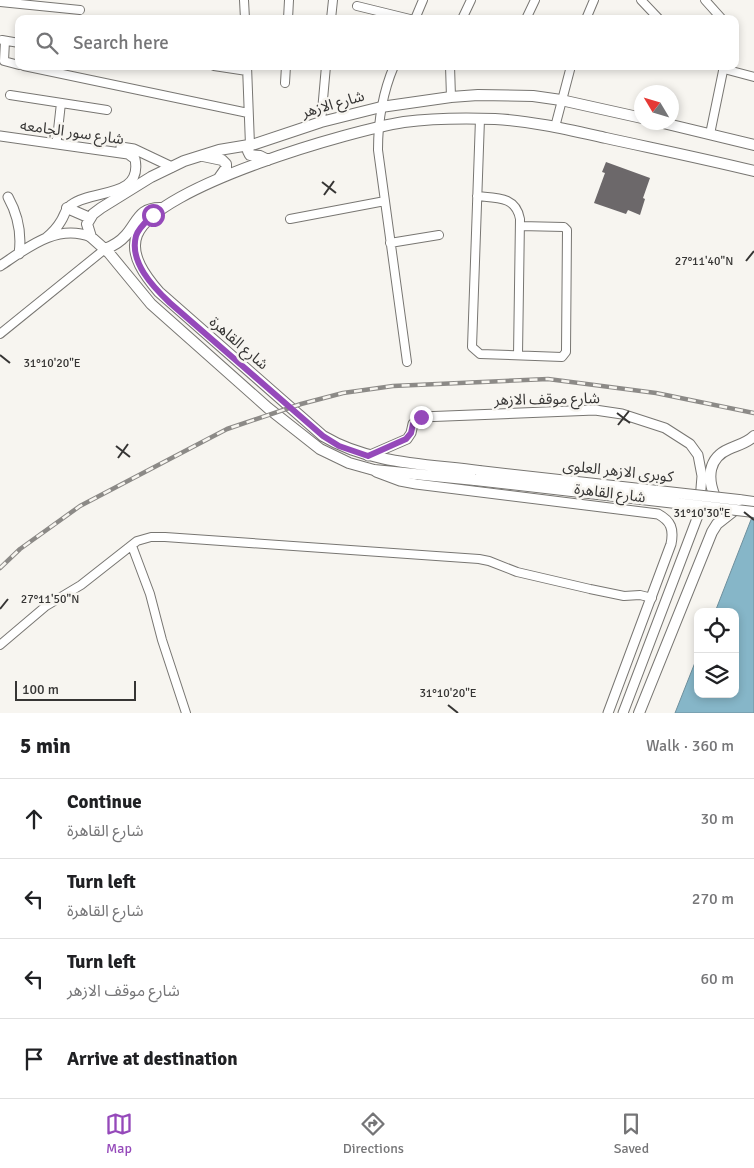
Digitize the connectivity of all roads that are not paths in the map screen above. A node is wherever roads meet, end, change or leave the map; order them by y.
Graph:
1 (243, 0) edge
2 (289, 0) edge
3 (333, 0) edge
4 (423, 0) edge
5 (471, 0) edge
6 (535, 0) edge
7 (594, 0) edge
8 (641, 0) edge
9 (705, 0) edge
10 (0, 2) edge
11 (358, 6) dead end
12 (80, 10) dead end
13 (245, 15) edge
14 (288, 15) edge
15 (331, 15) edge
16 (394, 15) edge
17 (416, 15) edge
18 (464, 15) edge
19 (528, 15) edge
20 (588, 15) edge
21 (655, 15) edge
22 (718, 15) edge
23 (2, 40) edge
24 (15, 42) edge
25 (2, 52) edge
26 (15, 64) edge
27 (43, 70) edge
28 (247, 70) edge
29 (286, 70) edge
30 (326, 70) edge
31 (392, 70) edge
32 (450, 70) edge
33 (570, 70) edge
34 (724, 70) edge
35 (732, 70) edge
36 (753, 75) edge
37 (285, 83) dead end
38 (10, 94) dead end
39 (451, 97) junction
40 (561, 100) junction
41 (61, 103) junction
42 (381, 107) junction
43 (107, 110) dead end
44 (248, 113) junction
45 (634, 116) edge
46 (480, 119) junction
47 (321, 122) junction
48 (378, 127) junction
49 (555, 127) junction
50 (679, 127) edge
51 (0, 131) edge
52 (710, 134) junction
53 (0, 136) edge
54 (58, 139) junction
55 (250, 145) junction
56 (754, 145) edge
57 (200, 155) junction
58 (268, 160) junction
59 (172, 166) junction
60 (754, 171) edge
61 (219, 178) junction
62 (477, 196) junction
63 (8, 197) dead end
64 (385, 201) junction
65 (67, 208) junction
66 (163, 208) junction
67 (90, 218) junction
68 (290, 219) dead end
69 (520, 226) junction
70 (439, 234) dead end
71 (91, 236) junction
72 (46, 238) junction
73 (390, 243) junction
74 (105, 249) junction
75 (19, 254) junction
76 (0, 266) edge
77 (0, 334) edge
78 (518, 355) junction
79 (407, 362) dead end
80 (599, 410) junction
81 (495, 414) junction
82 (598, 420) dead end
83 (496, 424) dead end
84 (754, 436) edge
85 (368, 456) junction
86 (374, 470) junction
87 (477, 475) junction
88 (715, 497) junction
89 (754, 502) edge
90 (736, 509) junction
91 (754, 512) edge
92 (132, 546) junction
93 (652, 598) junction
94 (0, 646) edge
95 (186, 713) edge
96 (608, 713) edge
97 (623, 713) edge
98 (639, 713) edge

1 - 13 street
2 - 14 street
3 - 15 street
4 - 17 street
5 - 18 street
6 - 19 street
7 - 20 street
8 - 21 street
9 - 22 street
10 - 12 street
11 - 16 street
23 - 24 street
23 - 25 street
25 - 26 street
27 - 44 street
28 - 44 street
29 - 37 street
30 - 47 street
31 - 42 street
32 - 39 street
33 - 40 street
34 - 52 street
35 - 36 street
38 - 41 street
39 - 40 main road, شارع الازهر
39 - 42 main road, شارع الازهر
40 - 45 main road, شارع الازهر
40 - 49 street
41 - 43 street
41 - 54 street
42 - 47 main road, شارع الازهر
42 - 48 street
44 - 55 street
46 - 48 main road
46 - 49 main road
46 - 62 street
47 - 55 main road, شارع الازهر
48 - 58 main road
48 - 64 street
49 - 60 main road
50 - 52 main road
51 - 54 street, شارع سور الجامعه
52 - 56 main road
53 - 65 street, شارع سور الجامعه
54 - 59 street, شارع سور الجامعه
55 - 57 main road, شارع الازهر
55 - 58 main road
57 - 59 main road, شارع الازهر
57 - 61 main road
58 - 61 main road
59 - 67 main road, شارع الازهر
61 - 66 main road
62 - 69 street
62 - 78 street
63 - 75 street
64 - 68 street
64 - 73 street
65 - 67 main road
65 - 72 street
66 - 74 main road
66 - 85 main road, شارع القاهرة
67 - 71 main road
69 - 78 street
69 - 78 street
70 - 73 street
71 - 72 street
71 - 74 main road
72 - 75 street
73 - 79 street
74 - 77 street
74 - 86 main road, شارع القاهرة
75 - 76 street
80 - 81 street, شارع موقف الازهر
80 - 82 street
80 - 97 street, شارع موقف الازهر
81 - 83 street
81 - 85 street, شارع موقف الازهر
84 - 88 main road
85 - 87 main road, شارع القاهرة
86 - 87 main road, شارع القاهرة
86 - 93 street, شارع القاهرة
87 - 88 main road, كوبرى الازهر العلوى, bridge
87 - 90 main road, كوبرى الازهر العلوى, bridge
88 - 89 main road, كوبرى الازهر العلوى, bridge
90 - 91 main road, كوبرى الازهر العلوى, bridge
90 - 98 main road
92 - 93 street
92 - 94 street
92 - 95 street
93 - 96 street, شارع القاهرة

